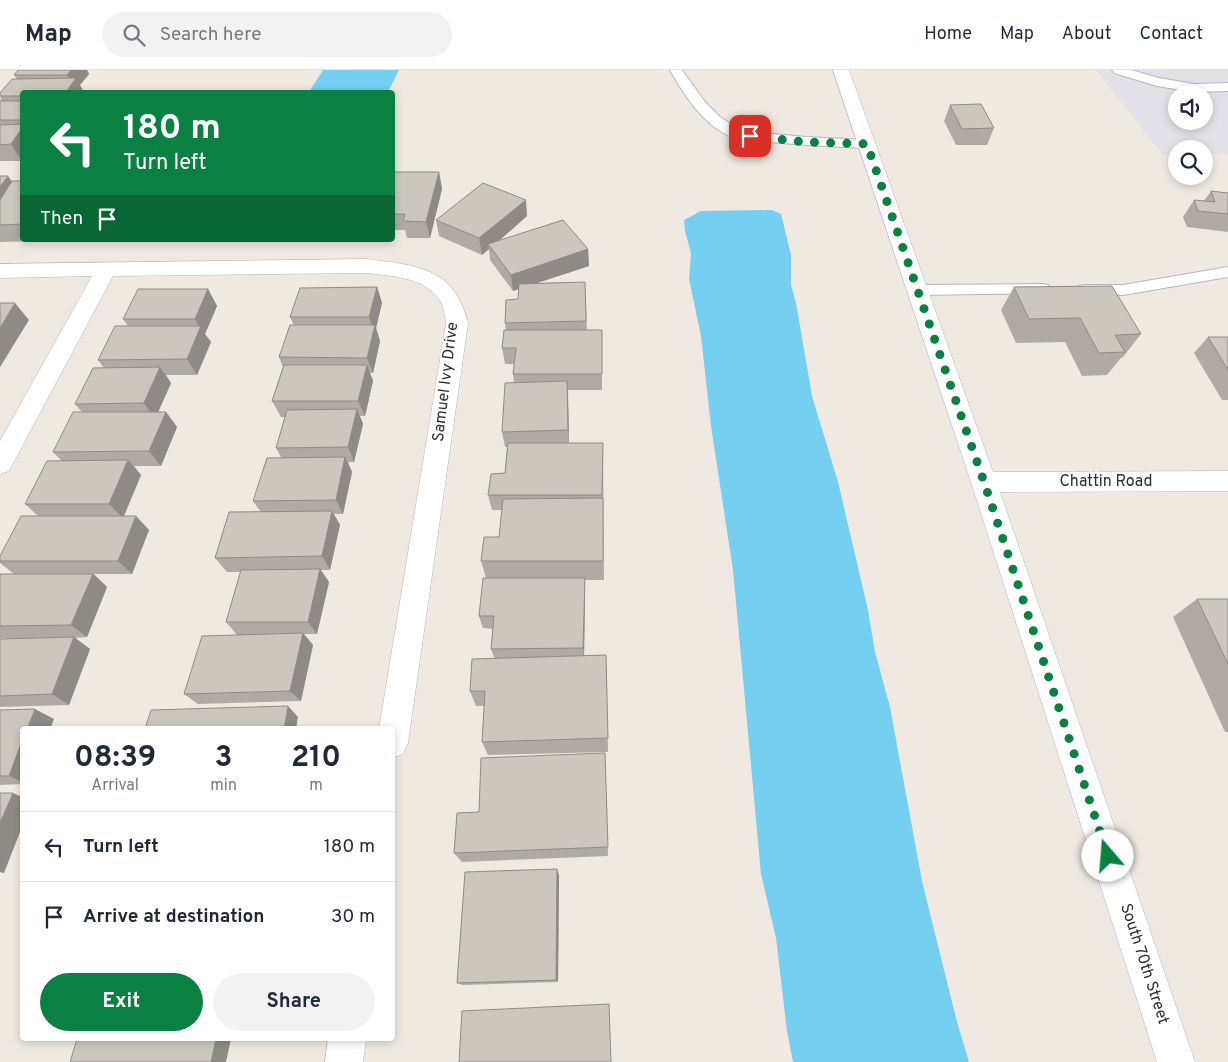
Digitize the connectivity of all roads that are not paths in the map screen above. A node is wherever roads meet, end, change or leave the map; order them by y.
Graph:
1 (676, 70) edge
2 (841, 70) edge
3 (1118, 70) edge
4 (1228, 87) edge
5 (867, 144) junction
6 (106, 269) junction
7 (0, 271) edge
8 (1228, 272) edge
9 (917, 290) junction
10 (0, 464) edge
11 (1228, 481) edge
12 (984, 482) junction
13 (395, 726) edge
14 (347, 1041) edge
15 (344, 1062) edge
16 (1176, 1062) edge

1 - 5 lane
2 - 5 street, South 70th Street
3 - 4 lane
5 - 9 street, South 70th Street
6 - 7 street, Samuel Ivy Drive
6 - 10 street
6 - 13 street, Samuel Ivy Drive
8 - 9 lane
9 - 12 street, South 70th Street
11 - 12 street, Chattin Road
12 - 16 street, South 70th Street
14 - 15 street

